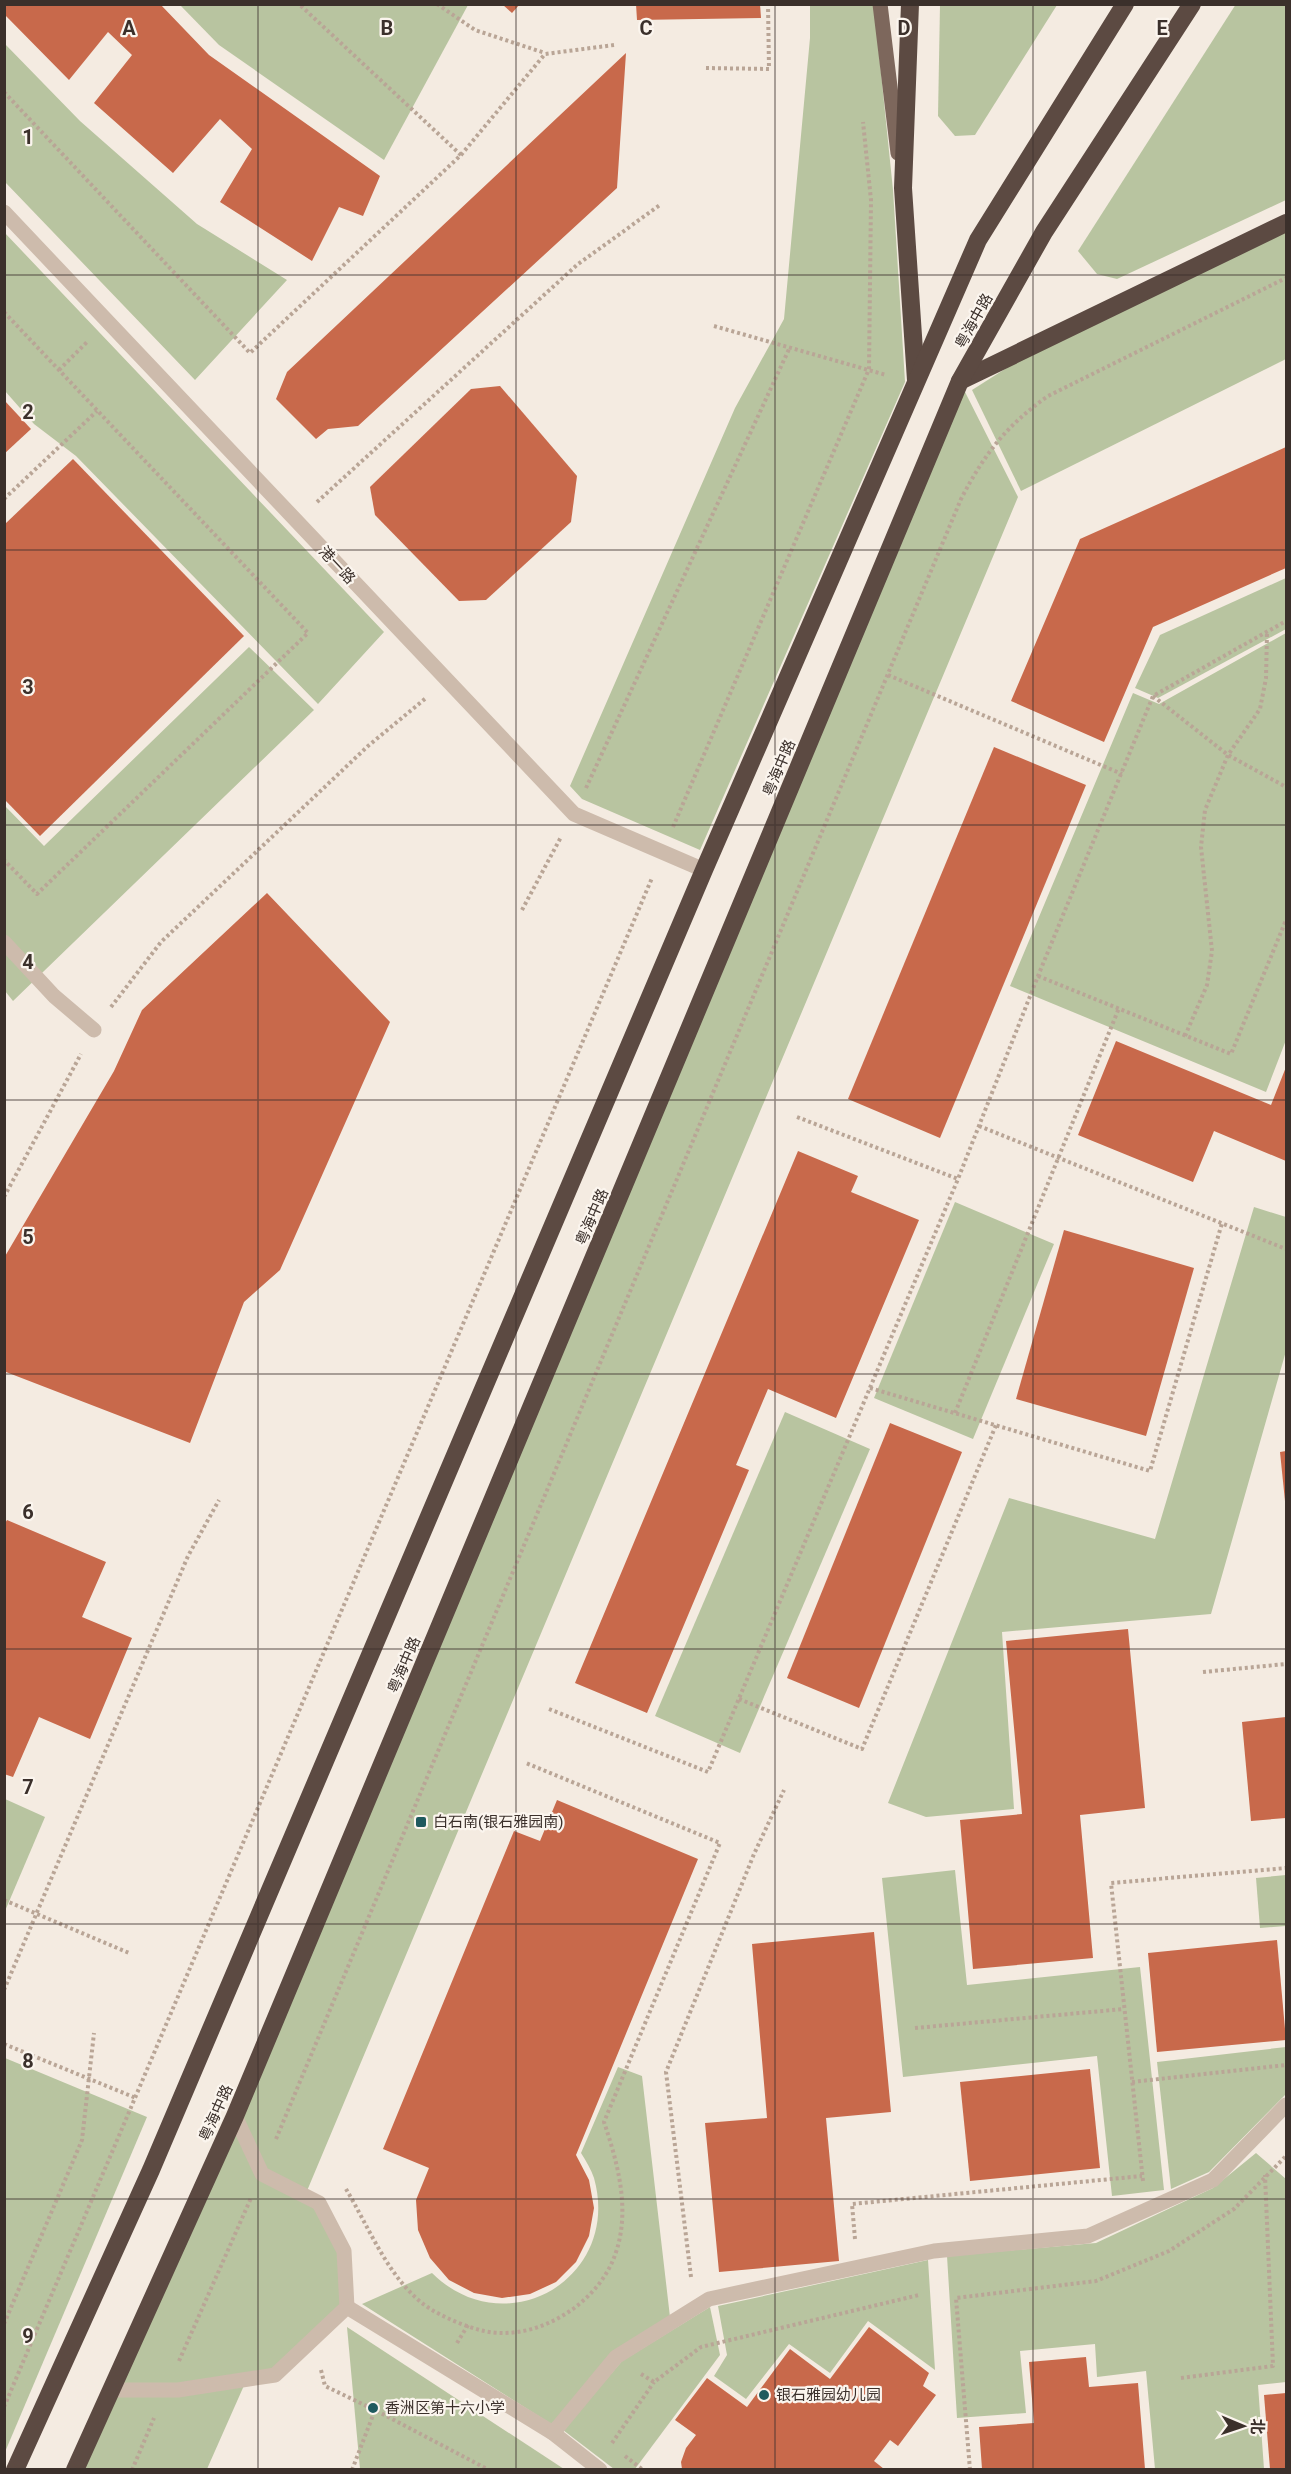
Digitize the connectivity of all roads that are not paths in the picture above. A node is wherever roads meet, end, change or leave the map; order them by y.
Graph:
1 (880, 4) edge
2 (910, 4) edge
3 (1125, 4) edge
4 (1192, 4) edge
5 (903, 188) junction
6 (4, 212) edge
7 (1287, 223) edge
8 (960, 381) junction
9 (916, 384) junction
10 (704, 870) junction
11 (4, 942) edge
12 (94, 1030) road end
13 (1287, 2105) edge
14 (235, 2116) junction
15 (347, 2307) junction
16 (110, 2390) junction
17 (553, 2433) junction
18 (15, 2469) edge
19 (75, 2469) edge
20 (600, 2469) edge

1 - 5 main road
2 - 5 highway
3 - 9 highway, 粤海中路
4 - 8 highway, 粤海中路
5 - 9 highway
6 - 10 street, 港一路
7 - 8 highway
8 - 14 highway, 粤海中路
9 - 10 highway, 粤海中路
10 - 18 highway, 粤海中路
11 - 12 street
13 - 17 street
14 - 15 street
14 - 16 highway, 粤海中路
15 - 16 street
15 - 17 street
16 - 19 highway, 粤海中路
17 - 20 street

